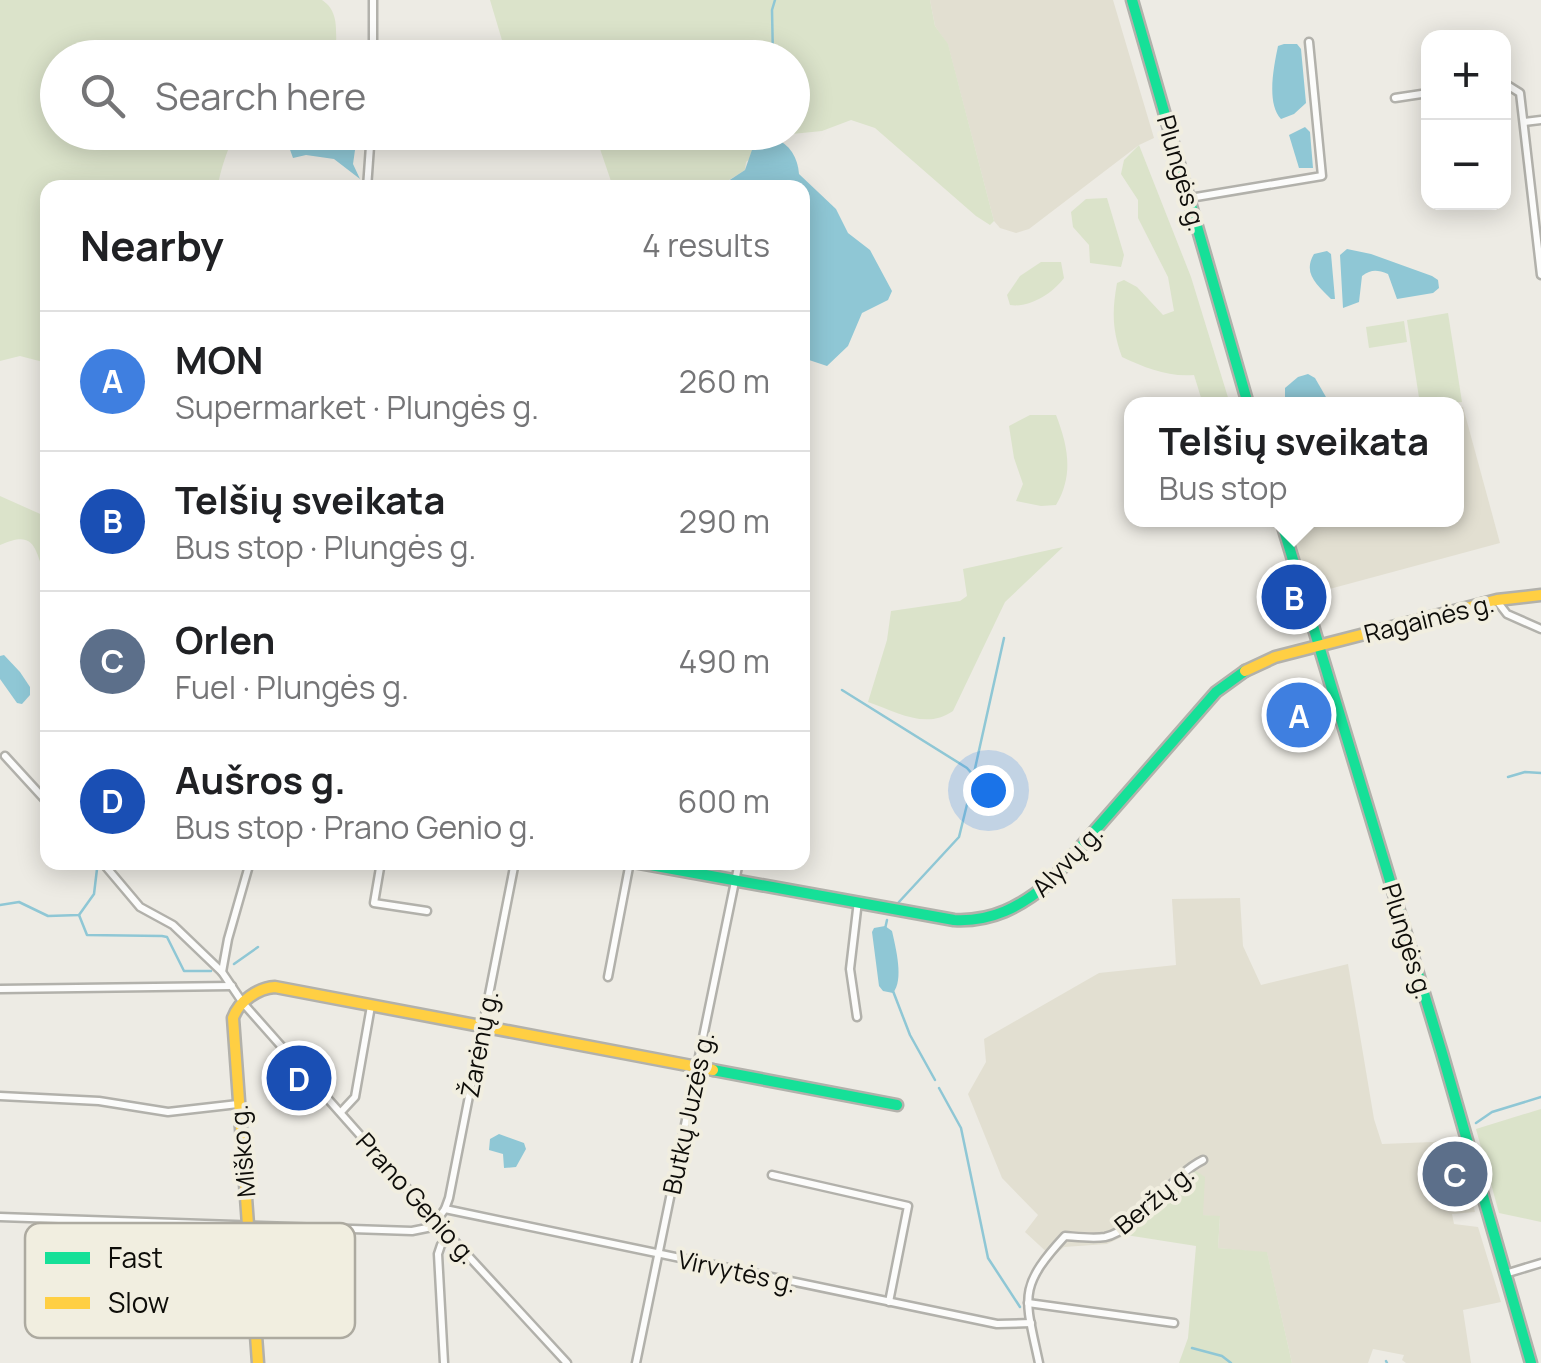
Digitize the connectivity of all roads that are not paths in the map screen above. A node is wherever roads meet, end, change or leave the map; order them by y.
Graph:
1 (373, 0) edge
2 (1132, 0) edge
3 (373, 40) edge
4 (1309, 42) dead end
5 (1511, 87) edge
6 (1421, 94) edge
7 (1395, 98) dead end
8 (1541, 120) edge
9 (1524, 122) junction
10 (370, 150) edge
11 (368, 180) edge
12 (1189, 198) junction
13 (1540, 263) edge
14 (1541, 274) edge
15 (1246, 397) edge
16 (1283, 527) edge
17 (1541, 595) edge
18 (1497, 600) junction
19 (1541, 628) edge
20 (1318, 645) junction
21 (4, 756) dead end
22 (40, 794) edge
23 (109, 870) edge
24 (248, 870) edge
25 (380, 870) edge
26 (513, 870) edge
27 (630, 870) edge
28 (678, 870) edge
29 (737, 870) edge
30 (735, 880) junction
31 (858, 902) junction
32 (427, 911) dead end
33 (222, 972) junction
34 (608, 977) dead end
35 (232, 986) junction
36 (0, 989) edge
37 (244, 1003) junction
38 (371, 1006) junction
39 (857, 1017) dead end
40 (482, 1028) junction
41 (698, 1067) junction
42 (0, 1096) edge
43 (238, 1104) junction
44 (897, 1105) dead end
45 (341, 1112) junction
46 (1204, 1160) dead end
47 (772, 1175) dead end
48 (446, 1209) junction
49 (0, 1216) edge
50 (436, 1222) junction
51 (217, 1223) edge
52 (248, 1223) edge
53 (355, 1229) edge
54 (450, 1236) junction
55 (659, 1254) junction
56 (1541, 1263) edge
57 (1504, 1274) junction
58 (889, 1302) junction
59 (1028, 1303) junction
60 (1174, 1322) dead end
61 (1030, 1323) junction
62 (256, 1338) edge
63 (258, 1363) edge
64 (444, 1363) edge
65 (568, 1363) edge
66 (636, 1363) edge
67 (1039, 1363) edge
68 (1531, 1363) edge

1 - 3 street
2 - 12 street, Plungės g.
4 - 12 street
5 - 9 street
6 - 7 street
8 - 9 street
9 - 13 street
10 - 11 street
12 - 15 street, Plungės g.
13 - 14 street
16 - 20 street, Plungės g.
17 - 18 street, Ragainės g.
18 - 19 street
18 - 20 street, Ragainės g.
20 - 31 street, Alyvų g.
20 - 57 street, Plungės g.
21 - 22 street
23 - 33 street, Prano Genio g.
24 - 33 street
25 - 32 street
26 - 40 street, Žarėnų g.
27 - 34 street
28 - 30 street, Alyvų g.
29 - 30 street, Butkų Juzės g.
30 - 31 street, Alyvų g.
30 - 41 street, Butkų Juzės g.
31 - 39 street
33 - 35 street, Prano Genio g.
35 - 36 street
35 - 37 street, Prano Genio g.
37 - 38 street
37 - 43 street, Miško g.
37 - 45 street, Prano Genio g.
38 - 40 street
38 - 45 street
40 - 41 street
40 - 48 street, Žarėnų g.
41 - 44 street
41 - 55 street, Butkų Juzės g.
42 - 43 street
43 - 52 street, Miško g.
45 - 50 street, Prano Genio g.
46 - 59 street, Beržų g.
47 - 58 street
48 - 50 street, Žarėnų g.
48 - 55 street, Virvytės g.
49 - 51 street
50 - 53 street
50 - 54 street, Prano Genio g.
54 - 64 street
54 - 65 street, Prano Genio g.
55 - 58 street, Virvytės g.
55 - 66 street, Butkų Juzės g.
56 - 57 street
57 - 68 street, Plungės g.
58 - 61 street, Virvytės g.
59 - 60 street
59 - 61 street, Beržų g.
61 - 67 street, Beržų g.
62 - 63 street, Miško g.

